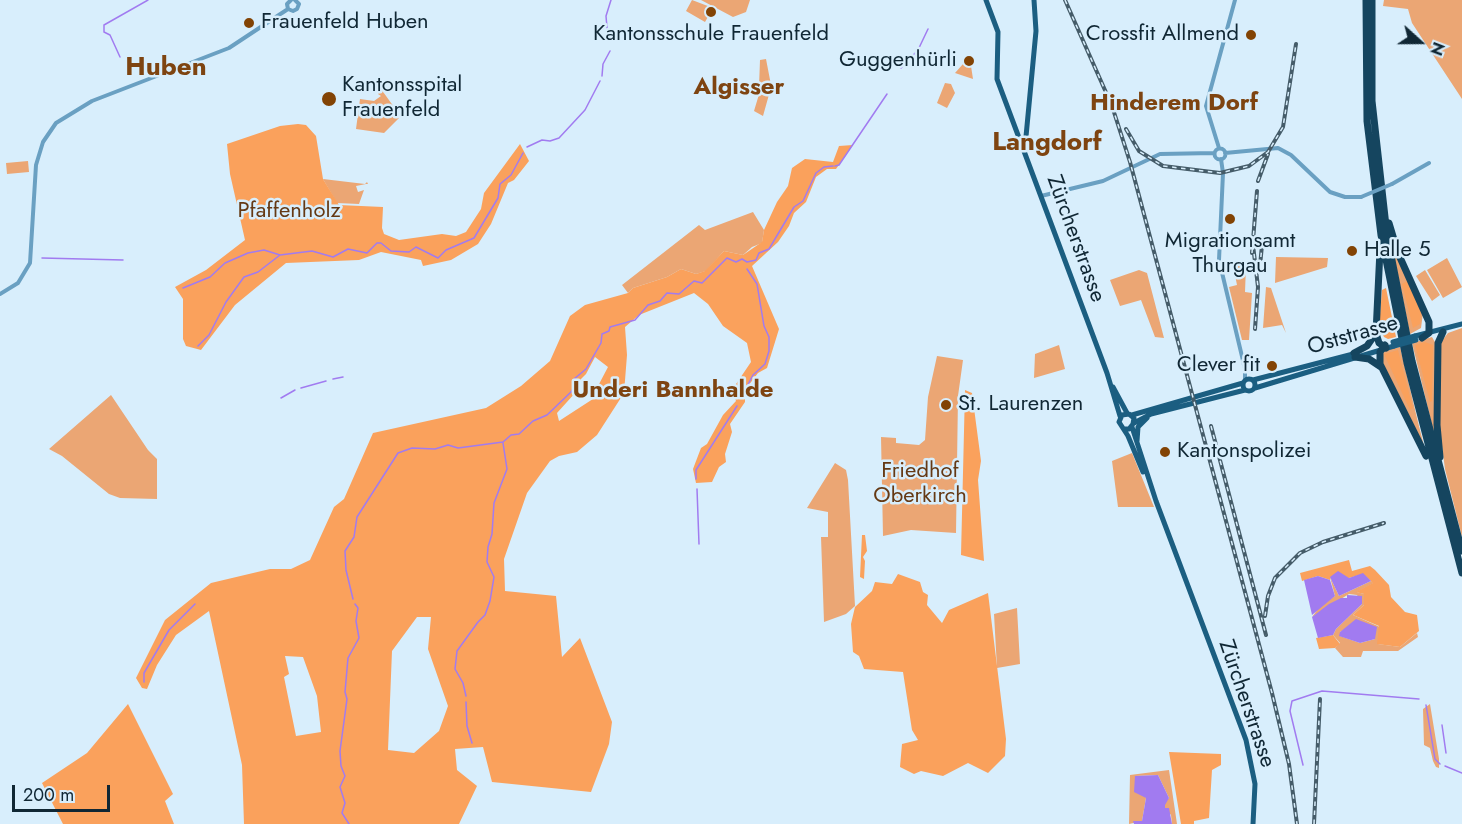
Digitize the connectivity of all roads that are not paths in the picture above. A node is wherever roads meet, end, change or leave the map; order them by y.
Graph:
1 (295, 0) edge
2 (986, 0) edge
3 (1034, 0) edge
4 (1235, 0) edge
5 (1366, 0) edge
6 (1372, 0) edge
7 (288, 9) junction
8 (1025, 127) junction
9 (1020, 143) junction
10 (1219, 148) junction
11 (1214, 153) junction
12 (1225, 153) junction
13 (1026, 155) junction
14 (1221, 159) junction
15 (1429, 163) dead end
16 (1380, 189) junction
17 (1041, 196) junction
18 (1377, 211) junction
19 (0, 294) edge
20 (1426, 316) junction
21 (1462, 324) edge
22 (1442, 330) junction
23 (1376, 333) junction
24 (1424, 335) junction
25 (1438, 343) junction
26 (1383, 347) junction
27 (1352, 356) junction
28 (1342, 359) junction
29 (1383, 369) junction
30 (1248, 380) junction
31 (1112, 385) junction
32 (1255, 388) junction
33 (1245, 390) junction
34 (1130, 414) junction
35 (1156, 414) junction
36 (1120, 416) junction
37 (1133, 425) junction
38 (1124, 429) junction
39 (1141, 457) junction
40 (1438, 484) junction
41 (1445, 489) junction
42 (1153, 495) junction
43 (1462, 551) edge
44 (1462, 573) edge
45 (1253, 824) edge

1 - 7 street
1 - 7 street
2 - 9 main road, Zürcherstrasse
3 - 8 main road
4 - 10 street
5 - 18 highway
6 - 16 highway
7 - 19 street
8 - 9 main road
8 - 13 main road
9 - 13 main road, Zürcherstrasse
10 - 11 street
10 - 12 street
11 - 14 street
11 - 17 street
12 - 14 street
12 - 15 street, bridge
13 - 17 main road, Zürcherstrasse
14 - 30 street
16 - 20 highway
16 - 41 highway
17 - 31 main road, Zürcherstrasse
18 - 23 highway
18 - 40 highway
20 - 22 highway
20 - 24 highway
21 - 22 main road, Oststrasse
22 - 24 main road, Oststrasse
22 - 25 highway
23 - 26 highway
23 - 27 highway
24 - 25 highway
24 - 26 main road, Oststrasse, bridge
25 - 41 highway
26 - 27 main road, Oststrasse
26 - 29 highway
27 - 28 main road, Oststrasse
27 - 29 highway
28 - 30 main road, Oststrasse
28 - 32 main road, Oststrasse
29 - 40 highway
30 - 32 main road
30 - 33 main road
30 - 34 main road, Oststrasse
31 - 34 main road, Zürcherstrasse
31 - 36 main road, Zürcherstrasse
32 - 33 main road, Oststrasse
33 - 35 main road
34 - 36 main road, Oststrasse
34 - 37 main road, Zürcherstrasse
35 - 37 main road
35 - 39 main road
36 - 38 main road, Zürcherstrasse
37 - 38 main road
37 - 39 main road, Zürcherstrasse
38 - 42 main road, Zürcherstrasse
39 - 42 main road, Zürcherstrasse
40 - 44 highway
41 - 43 highway
42 - 45 main road, Zürcherstrasse

